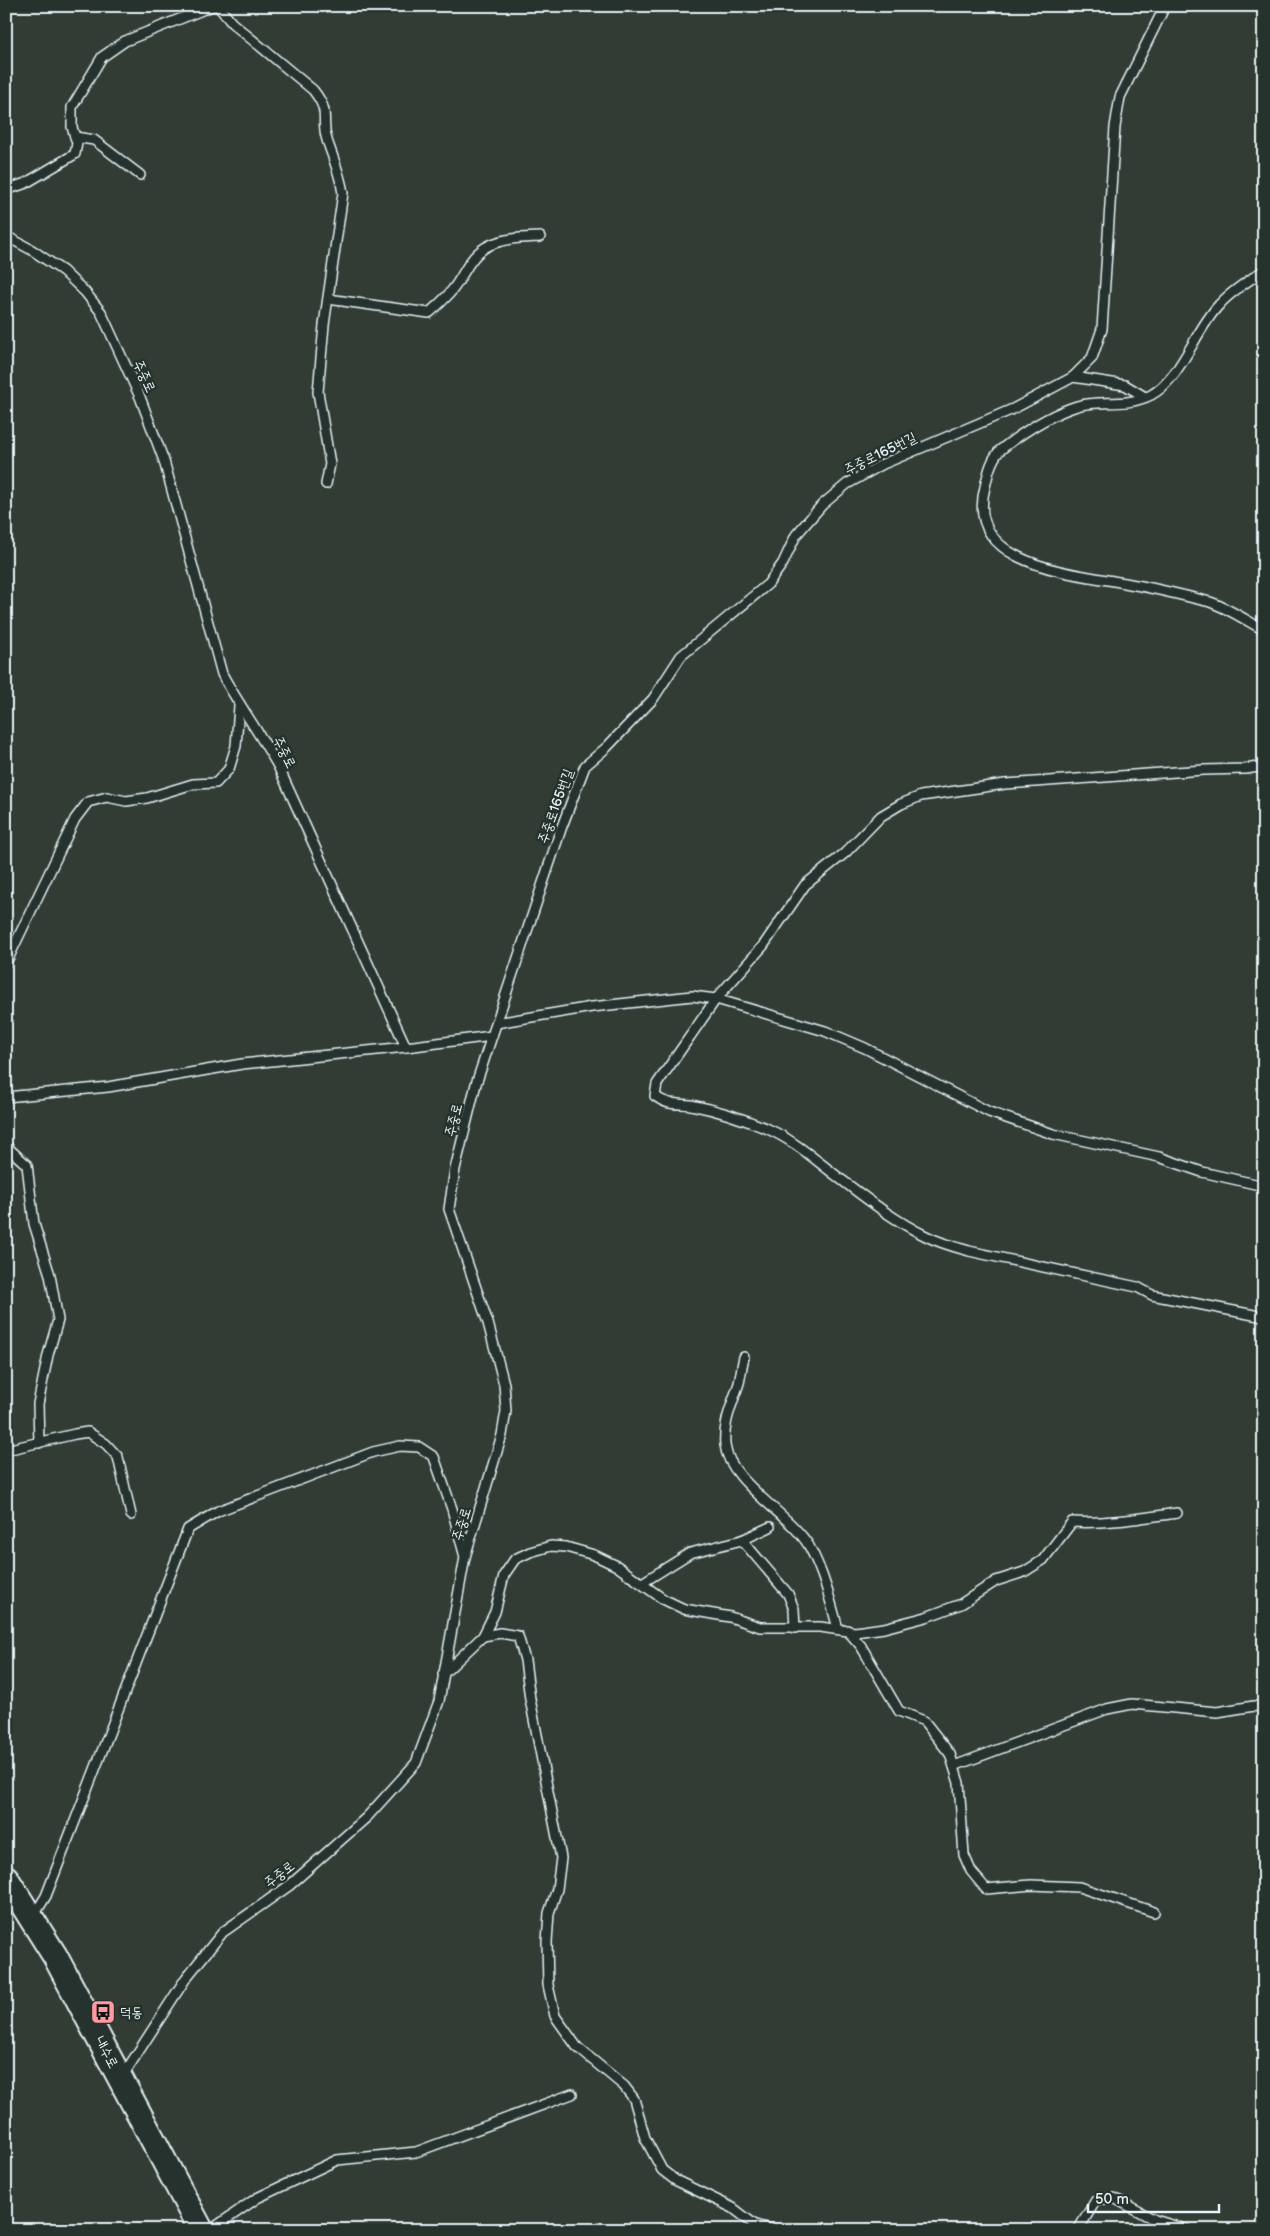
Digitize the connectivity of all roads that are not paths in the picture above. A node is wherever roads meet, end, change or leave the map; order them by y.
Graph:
1 (212, 6) edge
2 (218, 6) edge
3 (1165, 6) edge
4 (75, 137) junction
5 (140, 175) dead end
6 (6, 190) edge
7 (6, 236) edge
8 (540, 237) dead end
9 (1264, 270) edge
10 (328, 299) junction
11 (1074, 377) junction
12 (1145, 397) junction
13 (326, 484) dead end
14 (1264, 630) edge
15 (239, 706) junction
16 (1264, 766) edge
17 (6, 964) edge
18 (716, 999) junction
19 (496, 1022) junction
20 (492, 1036) junction
21 (406, 1047) junction
22 (6, 1097) edge
23 (6, 1146) edge
24 (1264, 1186) edge
25 (1264, 1317) edge
26 (744, 1357) dead end
27 (39, 1443) junction
28 (6, 1450) edge
29 (1177, 1513) dead end
30 (131, 1515) dead end
31 (770, 1527) dead end
32 (742, 1540) junction
33 (465, 1557) junction
34 (642, 1583) junction
35 (795, 1628) junction
36 (842, 1630) junction
37 (483, 1636) junction
38 (443, 1674) junction
39 (1264, 1707) edge
40 (954, 1766) junction
41 (6, 1878) edge
42 (1154, 1912) dead end
43 (32, 1919) junction
44 (121, 2079) junction
45 (572, 2094) dead end
46 (201, 2230) edge
47 (211, 2230) edge
48 (773, 2230) edge
49 (1078, 2230) edge
50 (1188, 2230) edge

1 - 4 lane
2 - 10 lane
3 - 11 lane, 주중로165번길
4 - 5 lane
4 - 6 lane
7 - 15 lane, 주중로
8 - 10 lane
9 - 12 lane
10 - 13 lane
11 - 12 lane
11 - 19 lane, 주중로165번길
12 - 14 lane
15 - 17 lane
15 - 21 lane, 주중로
16 - 18 lane
18 - 19 lane
18 - 24 lane
18 - 25 lane
19 - 20 lane, 주중로165번길
20 - 21 lane
20 - 33 lane, 주중로
21 - 22 lane
23 - 27 lane
26 - 36 lane
27 - 28 lane
27 - 30 lane
29 - 36 lane
31 - 32 lane
32 - 34 lane
32 - 35 lane
33 - 38 lane, 주중로
33 - 43 lane
34 - 35 lane
34 - 37 lane
35 - 36 lane
36 - 40 lane
37 - 38 lane
37 - 48 lane
38 - 44 lane, 주중로
39 - 40 lane
40 - 42 lane
41 - 43 street, 내수로
43 - 44 street, 내수로
44 - 46 street, 내수로
45 - 47 lane
49 - 50 lane

